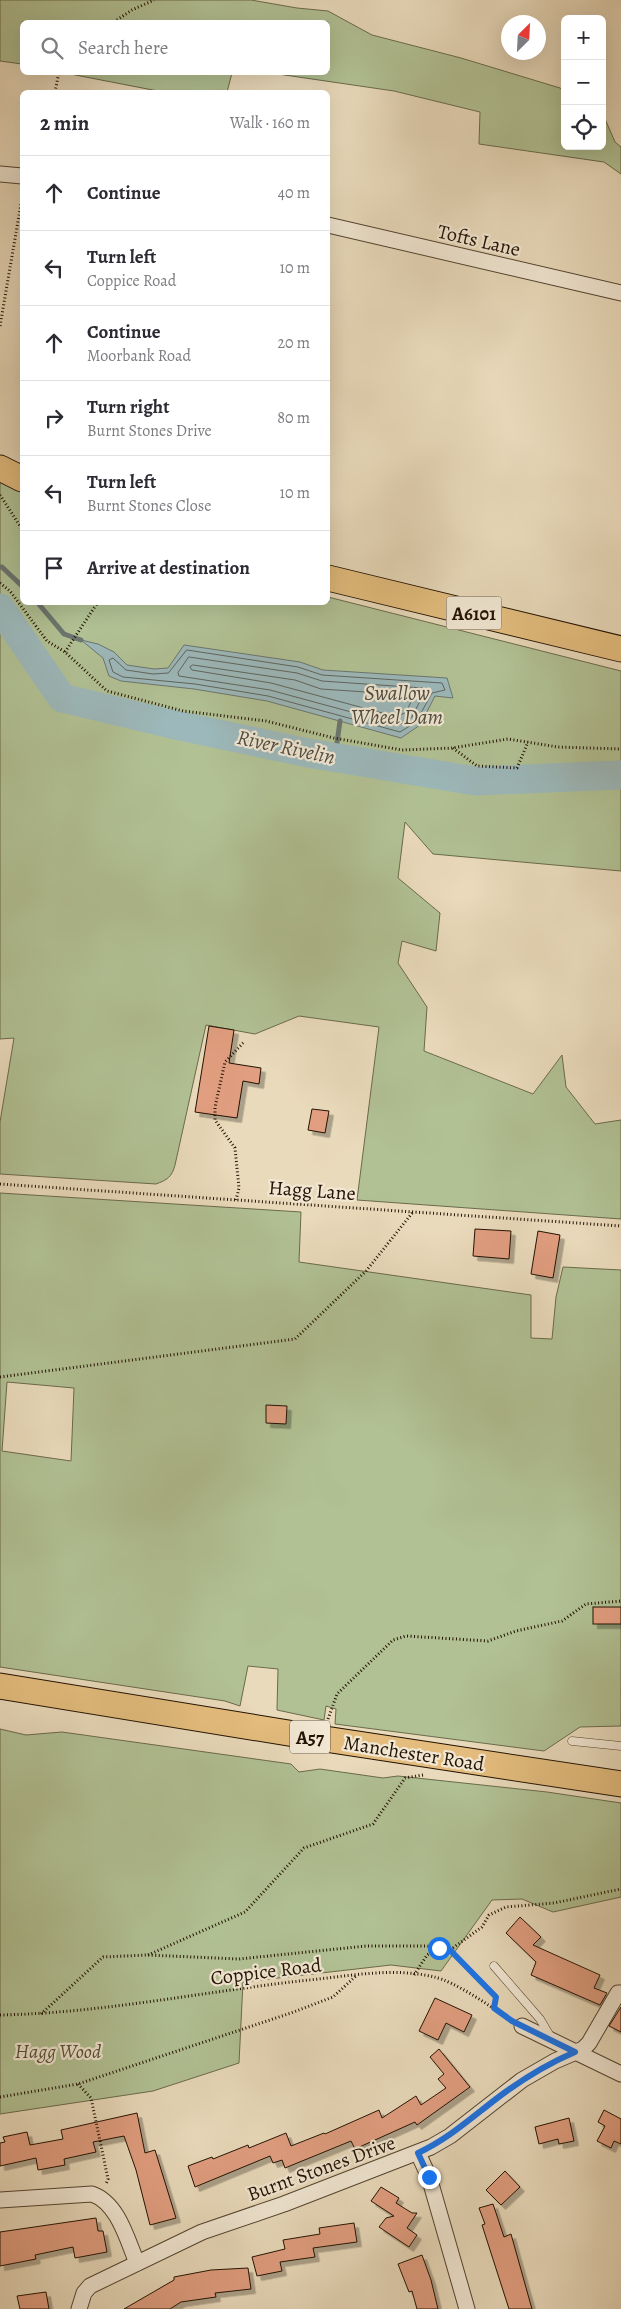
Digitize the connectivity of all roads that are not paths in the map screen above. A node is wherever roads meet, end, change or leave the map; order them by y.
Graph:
1 (0, 174) edge
2 (20, 176) edge
3 (330, 225) edge
4 (621, 293) edge
5 (0, 468) edge
6 (20, 479) edge
7 (330, 578) edge
8 (621, 649) edge
9 (0, 1686) edge
10 (572, 1741) dead end
11 (621, 1746) edge
12 (621, 1784) edge
13 (494, 1966) dead end
14 (621, 1993) edge
15 (522, 2026) road end
16 (554, 2042) junction
17 (575, 2052) junction
18 (621, 2074) edge
19 (418, 2153) junction
20 (0, 2200) edge
21 (137, 2263) junction
22 (79, 2309) edge
23 (467, 2309) edge

1 - 2 street
3 - 4 street, Tofts Lane
5 - 6 main road
7 - 8 main road, A6101
9 - 12 main road, Manchester Road / A57
10 - 11 lane
13 - 16 lane
14 - 17 street, Burnt Stones Drive
15 - 16 street
16 - 17 street
17 - 18 street
17 - 19 street, Burnt Stones Drive
19 - 21 street, Burnt Stones Drive
19 - 23 street
20 - 21 street
21 - 22 street, Burnt Stones Drive

